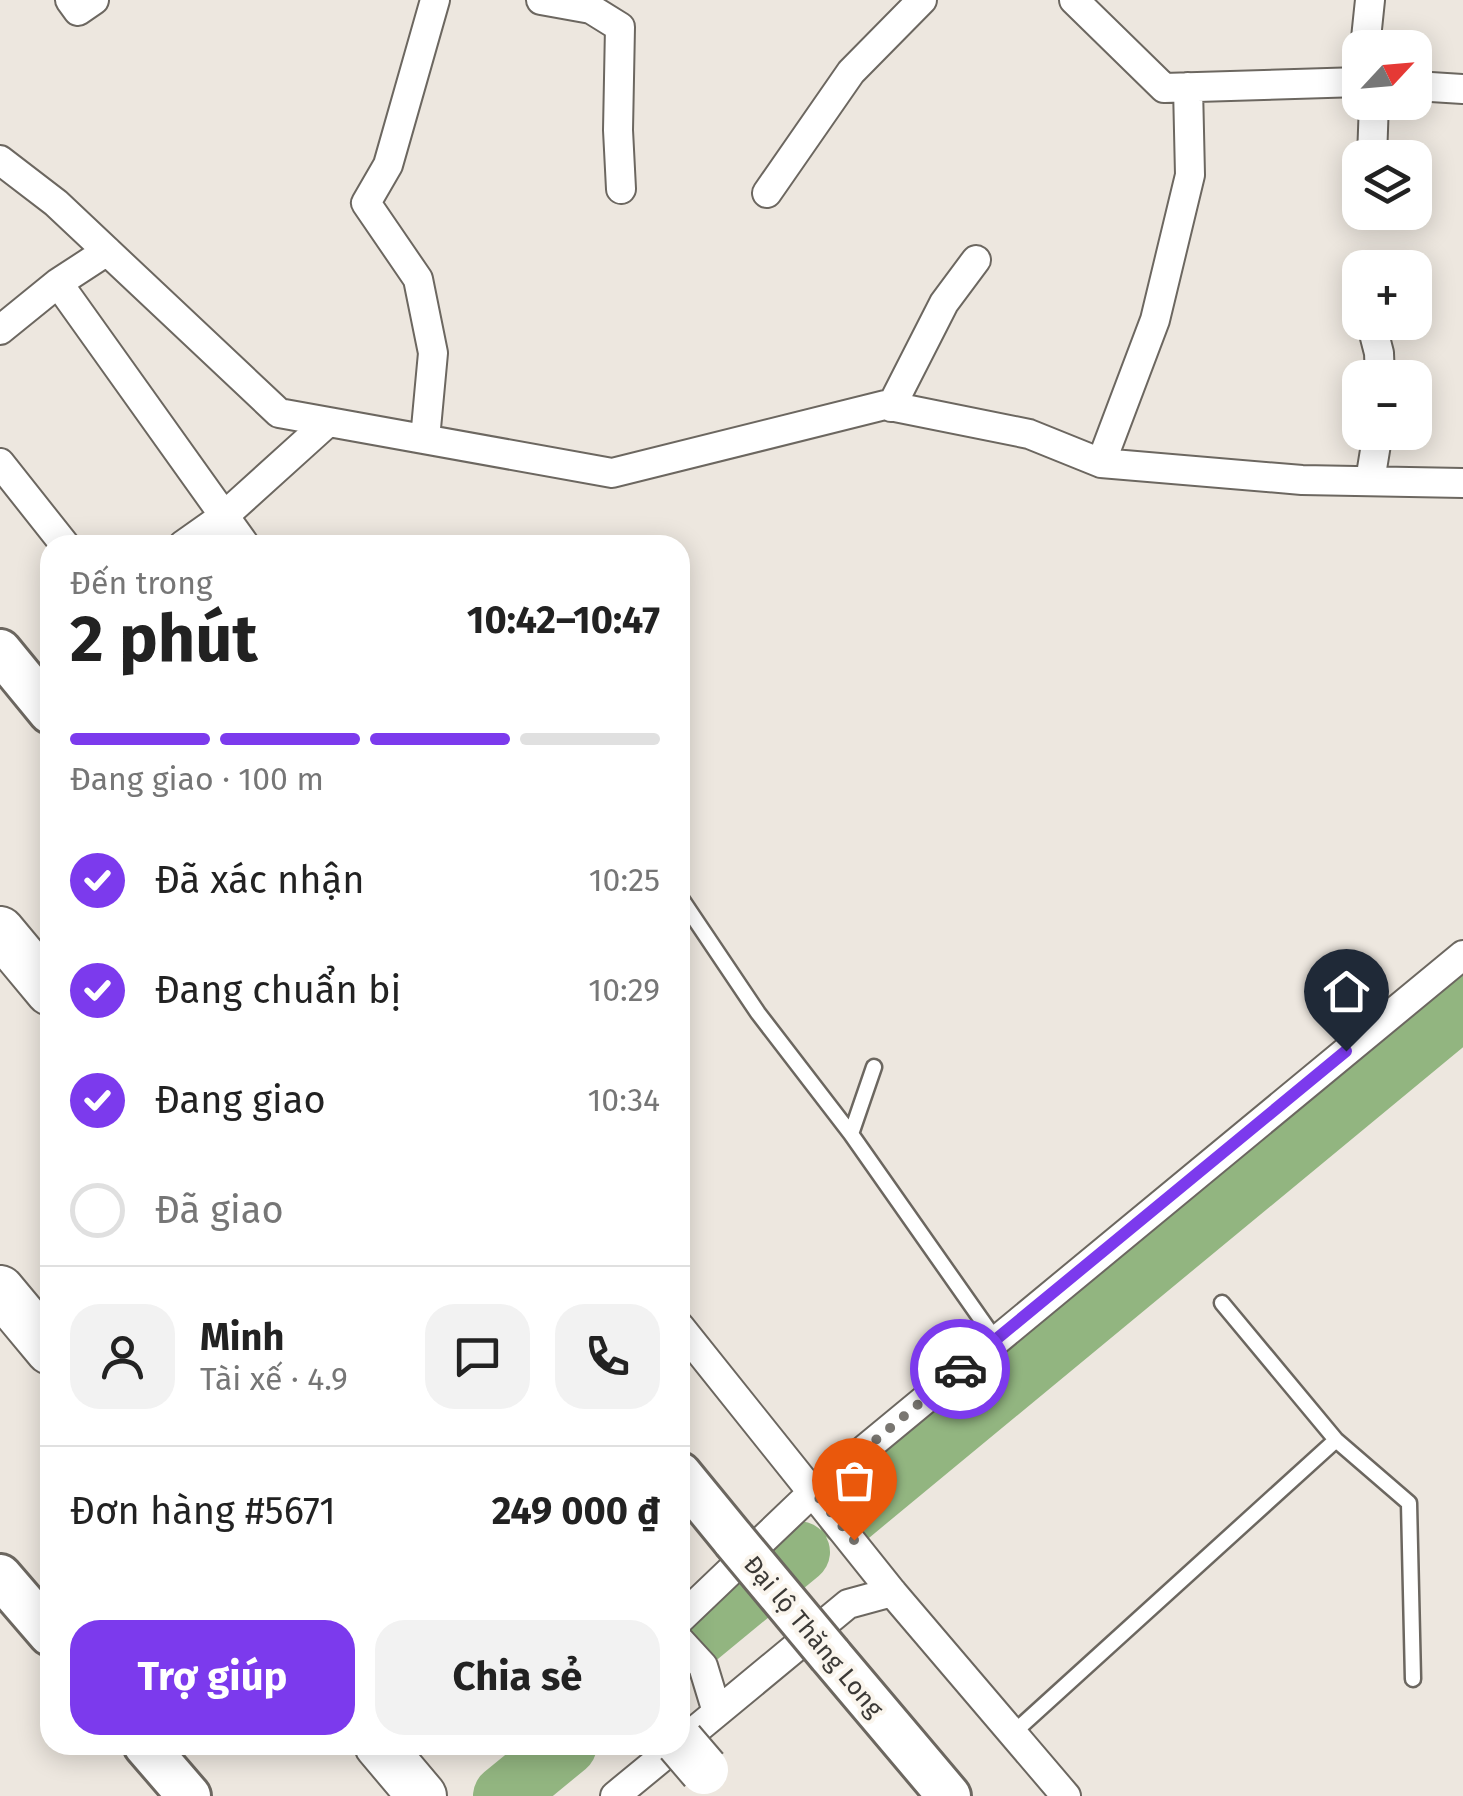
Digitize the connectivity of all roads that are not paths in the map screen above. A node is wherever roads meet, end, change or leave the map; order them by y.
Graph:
1 (70, 0) edge
2 (94, 0) edge
3 (435, 0) edge
4 (541, 0) edge
5 (922, 0) edge
6 (1074, 0) edge
7 (1370, 0) edge
8 (1368, 30) edge
9 (1342, 83) edge
10 (1188, 87) junction
11 (1432, 87) edge
12 (1463, 89) edge
13 (0, 160) edge
14 (621, 189) dead end
15 (767, 193) dead end
16 (107, 251) junction
17 (976, 260) dead end
18 (58, 284) junction
19 (0, 330) edge
20 (892, 407) junction
21 (328, 422) junction
22 (425, 440) junction
23 (1375, 450) edge
24 (0, 463) edge
25 (1101, 463) junction
26 (1370, 481) junction
27 (1463, 483) edge
28 (224, 516) junction
29 (57, 535) edge
30 (197, 535) edge
31 (238, 535) edge
32 (0, 651) edge
33 (40, 700) edge
34 (690, 912) edge
35 (0, 931) edge
36 (1463, 955) edge
37 (40, 979) edge
38 (874, 1067) dead end
39 (851, 1134) junction
40 (0, 1290) edge
41 (1222, 1303) dead end
42 (40, 1338) edge
43 (690, 1339) edge
44 (994, 1340) junction
45 (1336, 1440) junction
46 (690, 1486) edge
47 (814, 1492) junction
48 (0, 1576) edge
49 (892, 1592) junction
50 (690, 1610) edge
51 (40, 1622) edge
52 (690, 1650) edge
53 (1413, 1679) dead end
54 (717, 1712) junction
55 (1011, 1734) junction
56 (154, 1755) edge
57 (387, 1755) edge
58 (693, 1759) edge
59 (189, 1796) edge
60 (422, 1796) edge
61 (615, 1796) edge
62 (948, 1796) edge
63 (1066, 1796) edge

1 - 2 street
3 - 22 street
4 - 14 street
5 - 15 street
6 - 10 street
7 - 8 street
9 - 10 street
10 - 25 street
11 - 12 street
13 - 16 street
16 - 18 street
16 - 21 street
17 - 20 street
18 - 19 street
18 - 28 street
20 - 22 street
20 - 25 street
21 - 22 street
21 - 28 street
23 - 26 street
24 - 29 street
25 - 26 street
26 - 27 street
28 - 30 street
28 - 31 street
32 - 33 main road
34 - 39 lane
35 - 37 highway
36 - 44 street
38 - 39 lane
39 - 44 lane
40 - 42 highway
41 - 45 lane
43 - 47 street
44 - 47 street
45 - 53 lane
45 - 55 lane
46 - 62 main road, Đại lộ Thăng Long, bridge
47 - 49 street
47 - 50 street
48 - 51 main road
49 - 54 street
49 - 55 street
52 - 54 street
54 - 58 street
55 - 63 street
56 - 59 main road
57 - 60 highway
58 - 61 street

